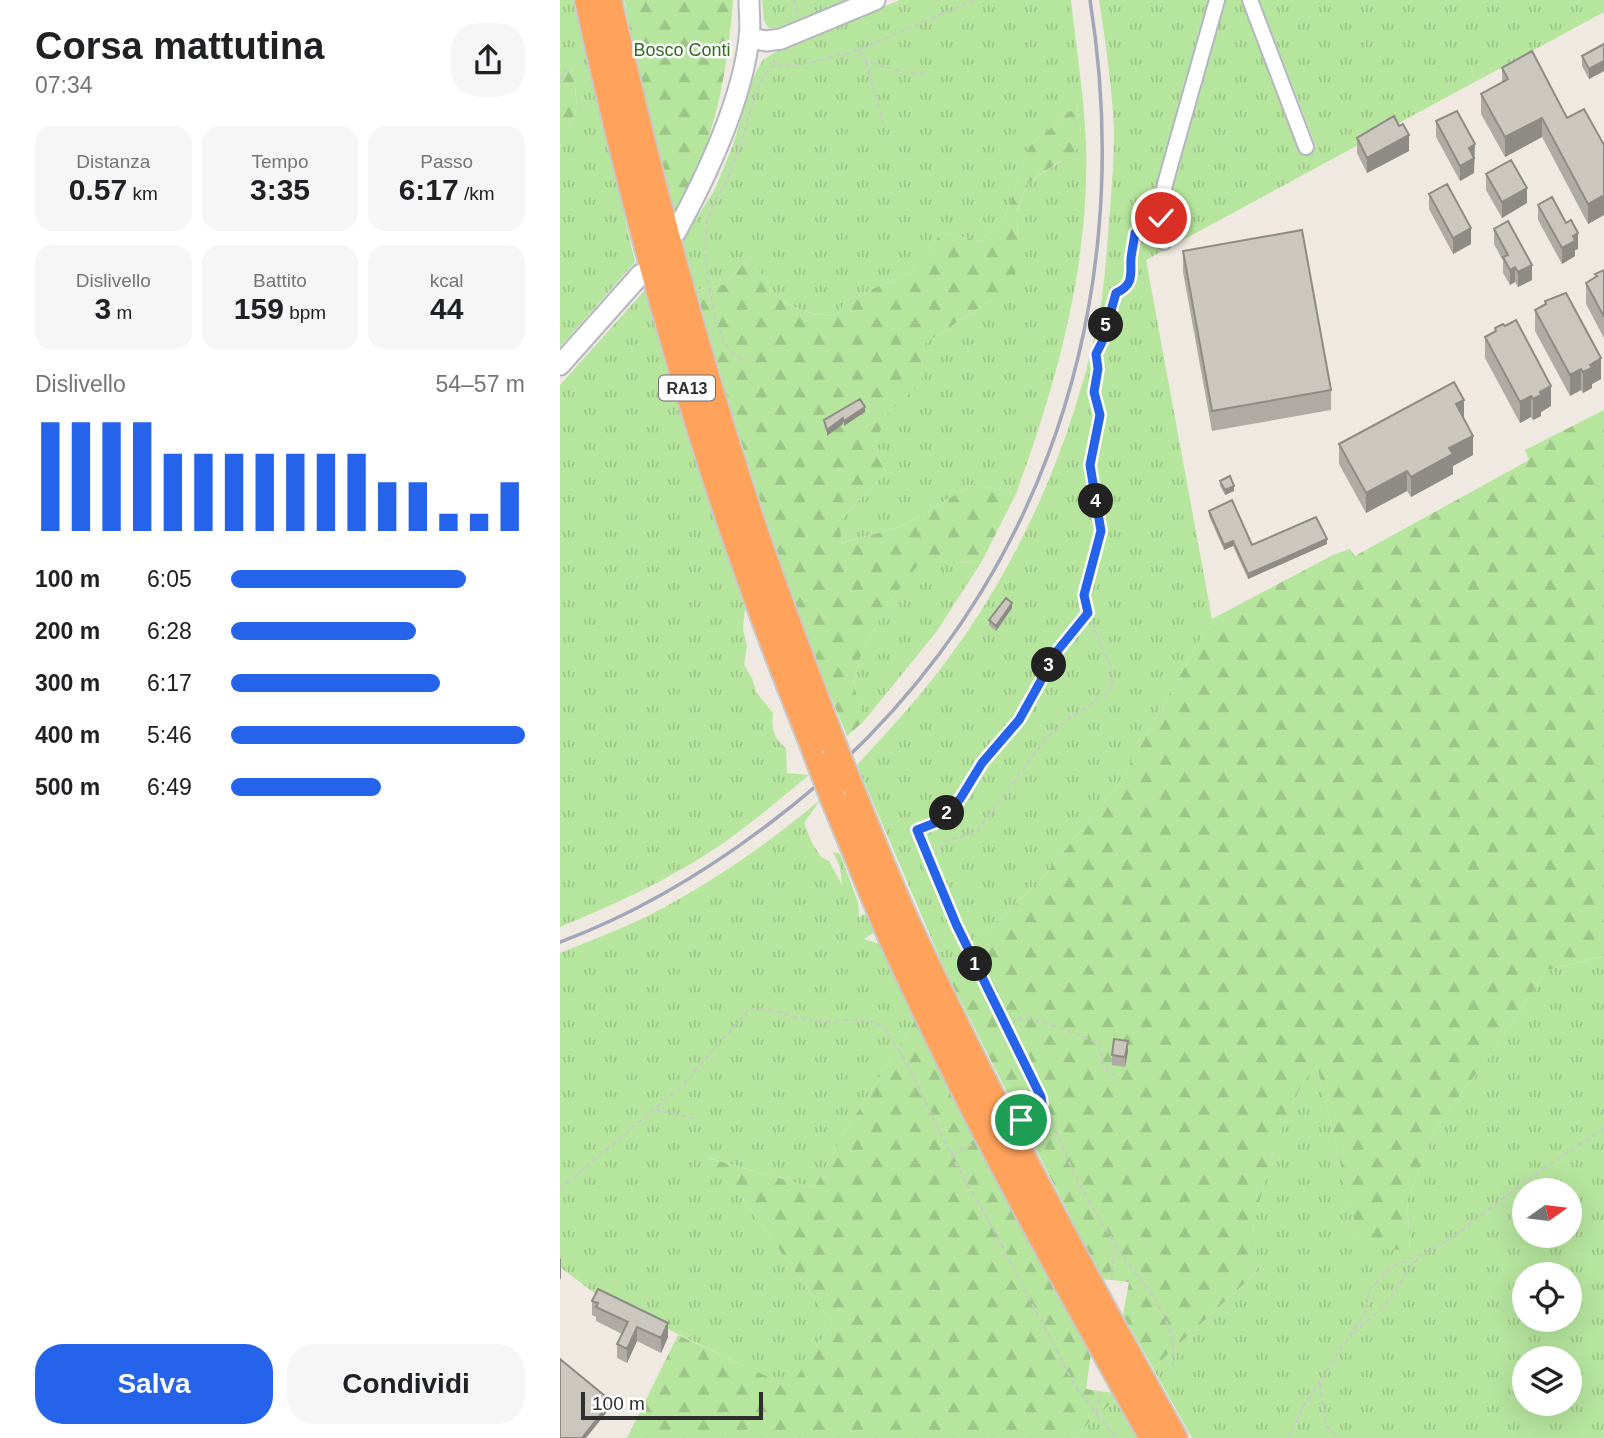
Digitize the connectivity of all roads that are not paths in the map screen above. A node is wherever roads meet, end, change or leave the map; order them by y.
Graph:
1 (587, 0) edge
2 (609, 0) edge
3 (749, 0) edge
4 (875, 0) edge
5 (1217, 0) edge
6 (1250, 0) edge
7 (758, 39) junction
8 (1306, 147) dead end
9 (676, 232) dead end
10 (1164, 242) dead end
11 (641, 274) dead end
12 (560, 365) edge
13 (841, 789) junction
14 (1152, 1438) edge
15 (1175, 1438) edge

1 - 13 highway, RA13, bridge
2 - 13 highway, RA13, bridge
3 - 7 main road
4 - 7 main road
5 - 10 street
6 - 8 street
7 - 9 main road
11 - 12 main road
13 - 14 highway, RA13
13 - 15 highway, RA13

